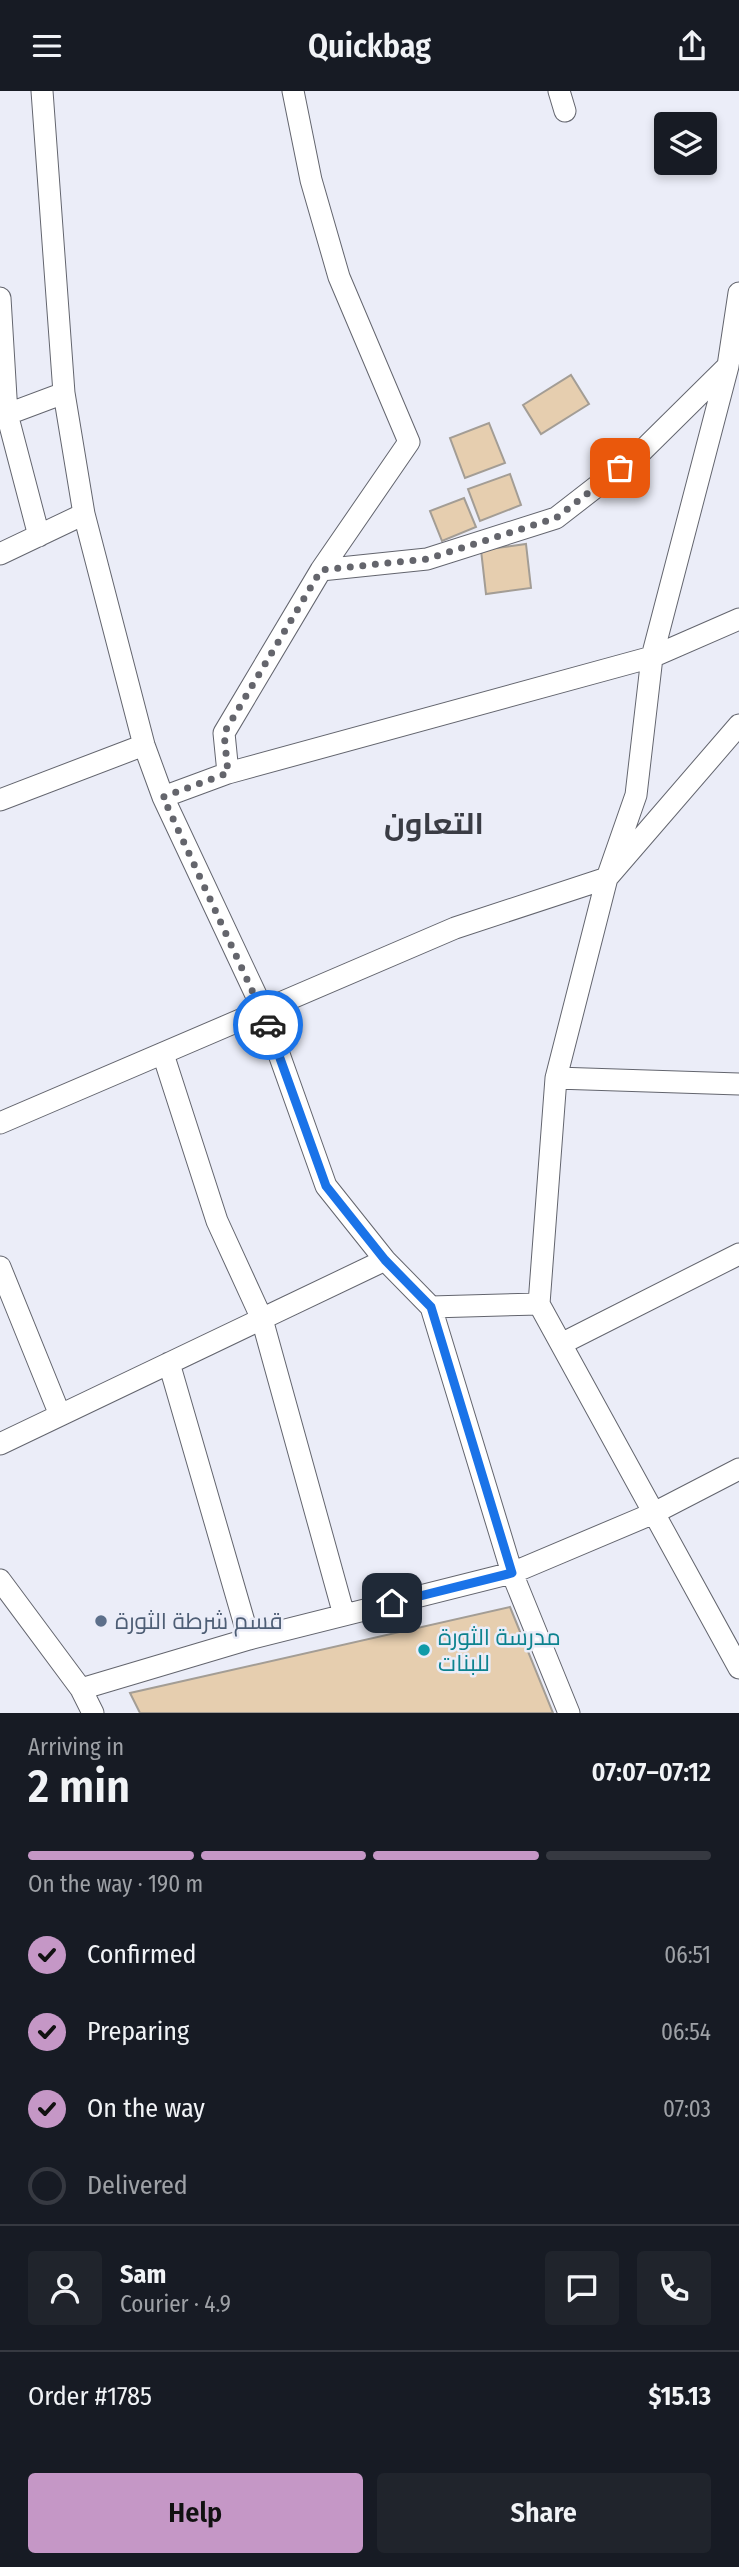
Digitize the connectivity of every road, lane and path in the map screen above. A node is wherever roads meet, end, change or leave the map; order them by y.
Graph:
1 (42, 91) edge
2 (293, 91) edge
3 (739, 293) edge
4 (0, 298) edge
5 (727, 366) junction
6 (64, 393) junction
7 (4, 415) edge
8 (84, 514) junction
9 (39, 536) junction
10 (0, 554) edge
11 (321, 570) junction
12 (739, 619) edge
13 (652, 657) junction
14 (739, 725) edge
15 (144, 745) junction
16 (228, 773) junction
17 (163, 797) junction
18 (0, 800) edge
19 (607, 878) junction
20 (264, 1012) junction
21 (163, 1054) junction
22 (556, 1078) junction
23 (739, 1084) edge
24 (0, 1123) edge
25 (385, 1260) junction
26 (737, 1260) edge
27 (0, 1268) edge
28 (539, 1304) junction
29 (431, 1307) junction
30 (262, 1319) junction
31 (561, 1344) junction
32 (169, 1363) junction
33 (60, 1415) junction
34 (0, 1444) edge
35 (739, 1469) edge
36 (654, 1513) junction
37 (512, 1573) junction
38 (0, 1580) edge
39 (344, 1615) junction
40 (249, 1639) junction
41 (739, 1668) edge
42 (81, 1689) junction
43 (93, 1713) edge
44 (569, 1713) edge

1 - 6 street
2 - 11 street
3 - 5 street
4 - 7 street
5 - 11 street
5 - 13 street
6 - 7 street
6 - 8 street
7 - 9 street
8 - 9 street
8 - 15 street
9 - 10 street
11 - 16 street
12 - 13 street
13 - 16 street
13 - 19 street
14 - 19 street
15 - 17 street
15 - 18 street
16 - 17 street
17 - 20 street
19 - 20 street
19 - 22 street
20 - 21 street
20 - 25 street
21 - 24 street
21 - 30 street
22 - 23 street
22 - 28 street
25 - 29 street
25 - 30 street
26 - 31 street
27 - 33 street
28 - 29 street
28 - 31 street
29 - 37 street
30 - 32 street
30 - 39 street
31 - 36 street
32 - 33 street
32 - 40 street
33 - 34 street
35 - 36 street
36 - 37 street
36 - 41 street
37 - 39 street
37 - 44 street
38 - 42 street
39 - 40 street
40 - 42 street
42 - 43 street

